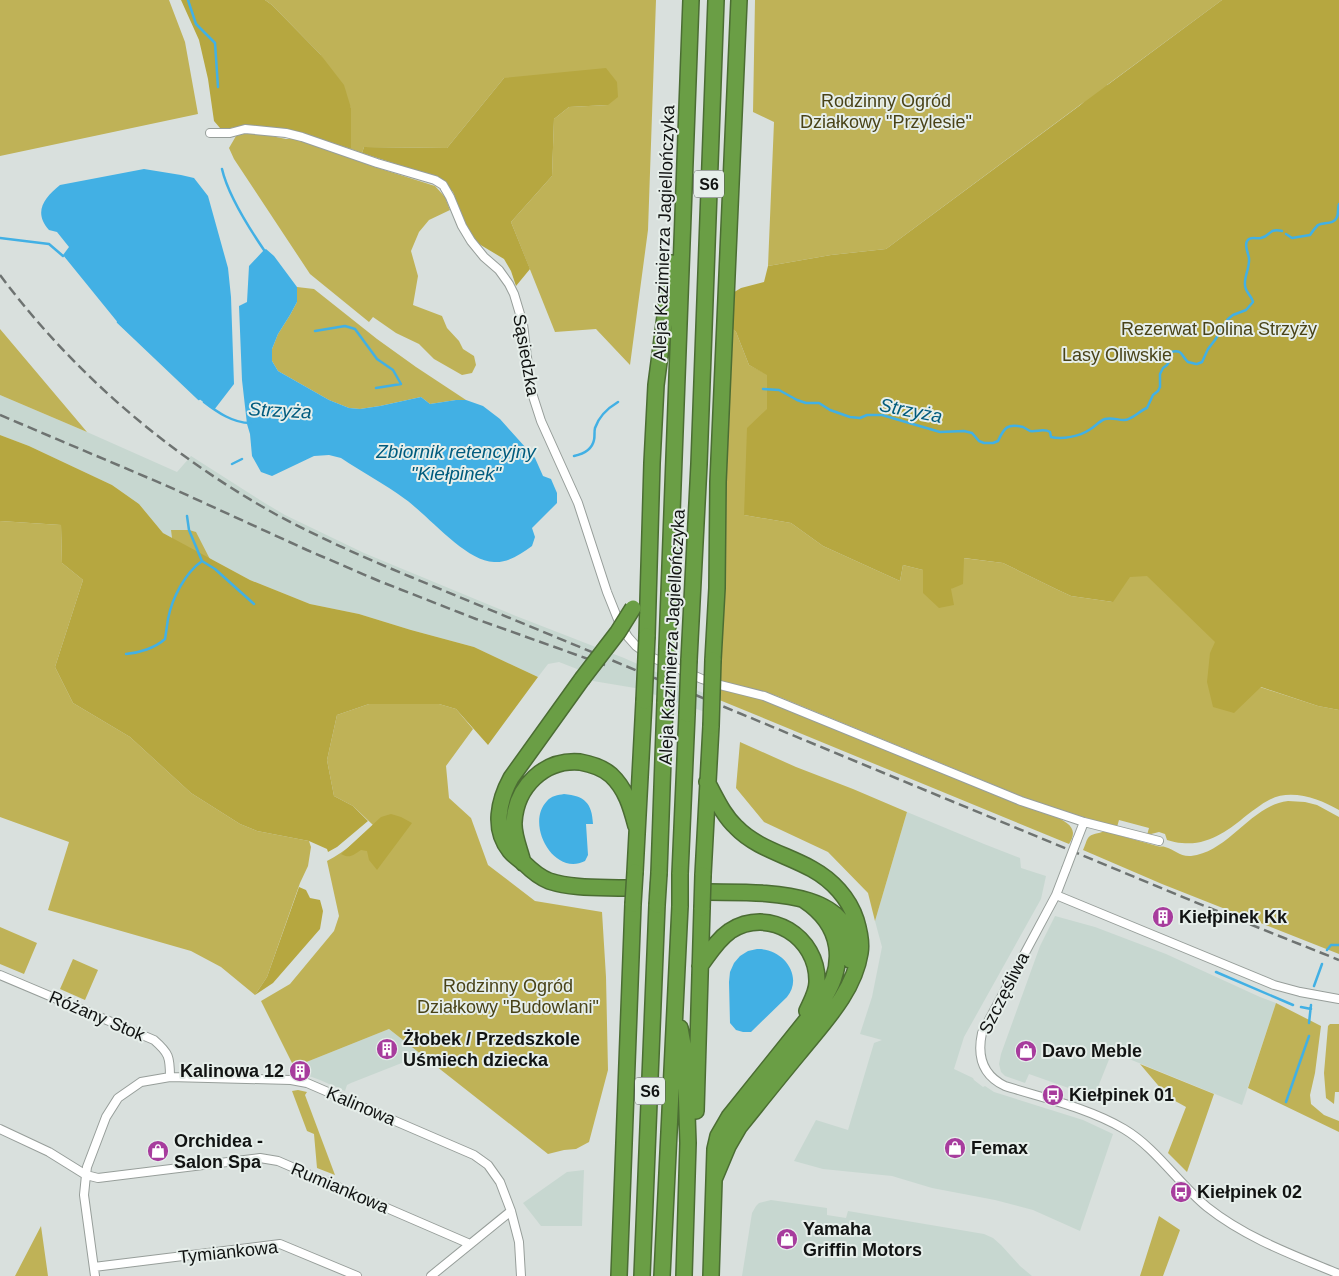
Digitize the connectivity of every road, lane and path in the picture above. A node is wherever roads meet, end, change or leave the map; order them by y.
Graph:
1 (691, 0) edge
2 (716, 0) edge
3 (739, 0) edge
4 (210, 133) dead end
5 (684, 171) junction
6 (648, 582) junction
7 (708, 782) junction
8 (1084, 822) junction
9 (636, 826) junction
10 (1159, 841) dead end
11 (523, 863) junction
12 (626, 888) tunnel mouth
13 (708, 892) tunnel mouth
14 (1056, 895) junction
15 (804, 900) junction
16 (700, 966) junction
17 (0, 975) edge
18 (844, 994) junction
19 (1339, 999) edge
20 (676, 1003) junction
21 (806, 1022) junction
22 (170, 1077) junction
23 (0, 1129) edge
24 (688, 1143) junction
25 (86, 1175) junction
26 (715, 1178) junction
27 (511, 1211) junction
28 (470, 1244) junction
29 (94, 1267) junction
30 (1339, 1274) edge
31 (95, 1276) edge
32 (357, 1276) edge
33 (431, 1276) edge
34 (520, 1276) edge
35 (619, 1276) edge
36 (642, 1276) edge
37 (662, 1276) edge
38 (684, 1276) edge
39 (711, 1276) edge

1 - 5 highway, Aleja Kazimierza Jagiellończyka / S6
2 - 20 highway, Aleja Kazimierza Jagiellończyka / S6, bridge
3 - 7 highway, bridge
4 - 8 street, Sąsiedzka
5 - 6 highway
5 - 36 highway, Aleja Kazimierza Jagiellończyka / S6, bridge
6 - 9 highway, bridge
6 - 11 highway, bridge
7 - 16 highway, bridge
7 - 18 highway
8 - 10 street
8 - 14 street, Szczęśliwa, bridge
9 - 11 highway
9 - 35 highway, bridge
11 - 12 highway
13 - 15 highway
14 - 19 street
14 - 30 street, Szczęśliwa
15 - 18 highway
15 - 21 highway
16 - 21 highway
16 - 24 highway
17 - 22 street, Różany Stok
18 - 26 highway
20 - 24 highway
20 - 37 highway, Aleja Kazimierza Jagiellończyka / S6
21 - 26 highway
22 - 25 street, Kalinowa
22 - 27 street, Kalinowa
23 - 25 street
24 - 38 highway
25 - 28 street, Rumiankowa
25 - 29 street, Kalinowa
26 - 39 highway
27 - 28 street
27 - 34 street, Kalinowa
28 - 33 street
29 - 31 street, Kalinowa
29 - 32 street, Tymiankowa

